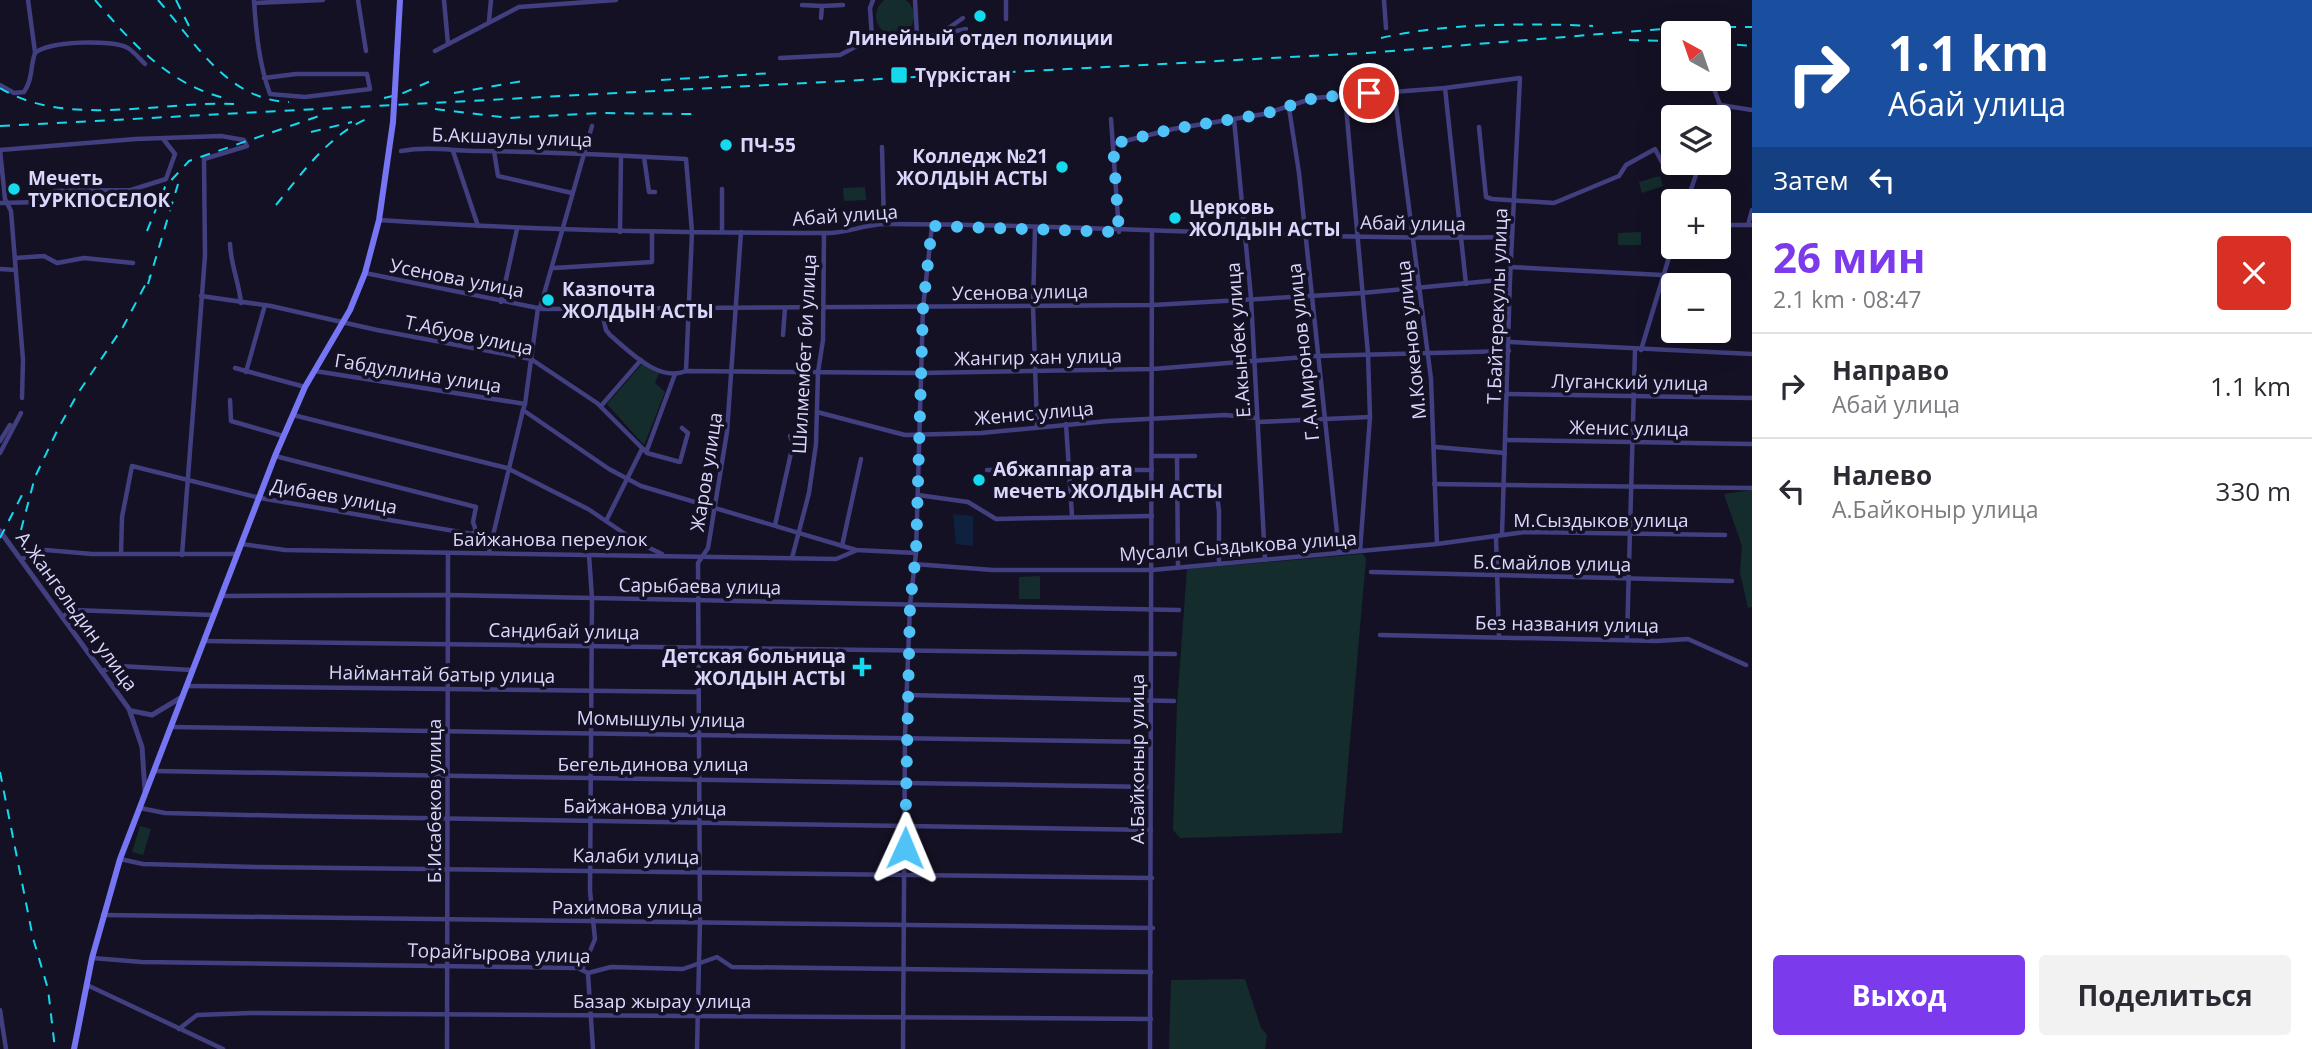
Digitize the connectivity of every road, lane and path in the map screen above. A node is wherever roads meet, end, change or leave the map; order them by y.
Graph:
1 (28, 0) edge
2 (323, 0) edge
3 (358, 0) edge
4 (400, 0) edge
5 (444, 0) edge
6 (491, 0) edge
7 (616, 0) edge
8 (873, 0) edge
9 (915, 0) edge
10 (1006, 0) edge
11 (1384, 0) edge
12 (254, 1) edge
13 (563, 2) edge
14 (831, 3) edge
15 (802, 5) dead end
16 (843, 5) dead end
17 (822, 6) junction
18 (963, 18) dead end
19 (821, 19) dead end
20 (1006, 19) dead end
21 (489, 22) junction
22 (1386, 28) dead end
23 (966, 29) dead end
24 (939, 34) junction
25 (917, 35) junction
26 (872, 38) junction
27 (448, 44) junction
28 (366, 51) dead end
29 (435, 51) dead end
30 (35, 53) junction
31 (780, 58) dead end
32 (145, 64) dead end
33 (264, 78) junction
34 (1, 86) edge
35 (1445, 88) junction
36 (1394, 91) junction
37 (1345, 95) junction
38 (1731, 107) edge
39 (1289, 108) junction
40 (1752, 110) edge
41 (1111, 119) dead end
42 (1234, 119) junction
43 (592, 126) dead end
44 (1479, 127) dead end
45 (163, 139) junction
46 (1113, 144) junction
47 (882, 147) dead end
48 (0, 150) edge
49 (401, 151) dead end
50 (453, 151) junction
51 (494, 151) junction
52 (582, 152) junction
53 (621, 156) junction
54 (645, 157) junction
55 (1661, 160) edge
56 (722, 189) dead end
57 (572, 192) junction
58 (655, 192) dead end
59 (1514, 201) junction
60 (0, 203) edge
61 (9, 203) junction
62 (1752, 210) edge
63 (379, 220) junction
64 (884, 224) junction
65 (1731, 225) edge
66 (1750, 225) edge
67 (932, 226) junction
68 (479, 227) junction
69 (517, 229) junction
70 (1035, 229) junction
71 (563, 230) junction
72 (620, 232) junction
73 (652, 232) junction
74 (692, 232) junction
75 (722, 232) junction
76 (741, 232) junction
77 (1119, 232) junction
78 (824, 233) junction
79 (1152, 233) junction
80 (1244, 234) junction
81 (1304, 235) junction
82 (1359, 236) junction
83 (1414, 237) junction
84 (1511, 237) junction
85 (1461, 238) junction
86 (230, 244) dead end
87 (15, 258) junction
88 (133, 264) dead end
89 (1510, 267) junction
90 (553, 268) junction
91 (1, 270) edge
92 (16, 270) junction
93 (365, 273) junction
94 (1661, 275) edge
95 (1661, 278) edge
96 (1510, 279) junction
97 (1466, 284) junction
98 (1421, 288) junction
99 (1362, 293) junction
100 (201, 296) junction
101 (1311, 296) junction
102 (1251, 298) junction
103 (501, 302) junction
104 (241, 303) junction
105 (1153, 305) junction
106 (265, 306) junction
107 (1033, 306) junction
108 (824, 307) junction
109 (539, 308) junction
110 (601, 308) junction
111 (690, 308) junction
112 (785, 308) junction
113 (923, 308) junction
114 (738, 309) junction
115 (344, 323) junction
116 (783, 334) dead end
117 (1510, 342) junction
118 (1638, 350) junction
119 (1509, 351) junction
120 (1426, 352) junction
121 (1368, 354) junction
122 (1752, 355) edge
123 (1317, 356) junction
124 (531, 359) junction
125 (640, 360) junction
126 (1255, 362) junction
127 (235, 369) dead end
128 (1035, 369) junction
129 (1152, 369) junction
130 (686, 370) junction
131 (314, 371) junction
132 (733, 371) junction
133 (246, 372) junction
134 (818, 372) junction
135 (922, 373) junction
136 (675, 374) junction
137 (305, 387) junction
138 (1507, 394) junction
139 (1632, 396) junction
140 (22, 398) dead end
141 (1752, 398) edge
142 (230, 400) dead end
143 (525, 404) junction
144 (601, 406) junction
145 (523, 410) junction
146 (817, 412) junction
147 (21, 413) dead end
148 (293, 415) junction
149 (1370, 417) junction
150 (1153, 420) junction
151 (1257, 420) junction
152 (1325, 421) junction
153 (1066, 424) junction
154 (10, 425) dead end
155 (1037, 426) junction
156 (682, 428) dead end
157 (920, 434) junction
158 (790, 436) dead end
159 (284, 437) junction
160 (1506, 440) junction
161 (0, 441) edge
162 (1634, 441) junction
163 (1752, 444) edge
164 (1436, 447) junction
165 (642, 449) junction
166 (0, 453) edge
167 (1505, 453) junction
168 (275, 456) junction
169 (1152, 456) junction
170 (1195, 456) dead end
171 (1177, 457) junction
172 (861, 459) dead end
173 (507, 468) junction
174 (988, 470) dead end
175 (1069, 470) junction
176 (1152, 470) junction
177 (188, 478) junction
178 (626, 480) junction
179 (1434, 484) junction
180 (1504, 485) junction
181 (1216, 486) dead end
182 (1633, 488) junction
183 (1752, 488) edge
184 (918, 495) junction
185 (261, 498) junction
186 (716, 507) junction
187 (1072, 516) junction
188 (1152, 516) junction
189 (606, 521) junction
190 (775, 524) junction
191 (0, 531) edge
192 (798, 531) junction
193 (1630, 533) junction
194 (1502, 535) junction
195 (1725, 535) dead end
196 (1496, 537) junction
197 (242, 544) junction
198 (1437, 544) junction
199 (842, 547) junction
200 (856, 550) junction
201 (1360, 551) junction
202 (489, 552) junction
203 (1339, 552) junction
204 (448, 553) junction
205 (916, 553) junction
206 (121, 554) junction
207 (238, 554) junction
208 (663, 554) junction
209 (182, 555) junction
210 (589, 555) junction
211 (705, 556) junction
212 (792, 558) junction
213 (21, 559) junction
214 (1265, 560) junction
215 (1219, 564) junction
216 (914, 565) junction
217 (1178, 568) junction
218 (1152, 570) junction
219 (1371, 572) dead end
220 (1497, 576) junction
221 (1630, 579) junction
222 (1732, 582) dead end
223 (449, 595) junction
224 (221, 596) junction
225 (592, 598) junction
226 (697, 599) junction
227 (910, 605) junction
228 (1151, 610) junction
229 (1179, 610) dead end
230 (214, 615) junction
231 (62, 617) junction
232 (1380, 635) dead end
233 (1499, 637) junction
234 (1628, 638) junction
235 (204, 641) junction
236 (447, 644) junction
237 (592, 645) junction
238 (696, 648) junction
239 (908, 649) junction
240 (1150, 653) junction
241 (1175, 654) dead end
242 (1746, 665) dead end
243 (192, 670) junction
244 (101, 671) junction
245 (187, 686) junction
246 (448, 687) junction
247 (591, 689) junction
248 (698, 692) junction
249 (907, 695) junction
250 (183, 697) junction
251 (1150, 701) junction
252 (1174, 701) dead end
253 (129, 709) junction
254 (172, 727) junction
255 (448, 729) junction
256 (591, 732) junction
257 (699, 733) junction
258 (905, 736) junction
259 (1151, 742) junction
260 (154, 771) junction
261 (448, 775) junction
262 (592, 777) junction
263 (697, 778) junction
264 (905, 782) junction
265 (1151, 787) junction
266 (145, 794) junction
267 (140, 808) junction
268 (448, 818) junction
269 (592, 822) junction
270 (698, 822) junction
271 (905, 826) junction
272 (1151, 830) junction
273 (120, 859) junction
274 (448, 868) junction
275 (592, 870) junction
276 (698, 871) junction
277 (904, 875) junction
278 (1152, 878) junction
279 (102, 915) junction
280 (448, 920) junction
281 (700, 921) junction
282 (592, 922) junction
283 (903, 925) junction
284 (1153, 928) junction
285 (92, 958) junction
286 (447, 965) junction
287 (697, 965) junction
288 (904, 969) junction
289 (585, 972) junction
290 (1152, 972) junction
291 (86, 985) junction
292 (0, 1010) edge
293 (447, 1014) junction
294 (593, 1015) junction
295 (903, 1015) junction
296 (698, 1016) junction
297 (1151, 1018) junction
298 (179, 1029) junction
299 (3, 1049) edge
300 (74, 1049) edge
301 (223, 1049) edge
302 (447, 1049) edge
303 (593, 1049) edge
304 (697, 1049) edge
305 (903, 1049) edge
306 (1150, 1049) edge

1 - 30 street
2 - 12 street
3 - 28 street
4 - 63 main road, bridge
5 - 27 street
6 - 21 street
7 - 13 street
8 - 26 street
9 - 25 street
10 - 20 street
11 - 22 street
12 - 33 street
13 - 21 street
14 - 16 street
14 - 17 street
15 - 17 street
17 - 19 street
18 - 24 street
21 - 27 street
23 - 24 street
24 - 25 street
25 - 26 street
26 - 31 street
27 - 29 street
30 - 32 street
30 - 34 street
33 - 33 street
35 - 36 street
35 - 59 street, Т.Байтерекулы улица
35 - 85 street
36 - 37 street
36 - 83 street, М.Кокенов улица
37 - 39 street
37 - 82 street
38 - 40 street
39 - 42 street
39 - 81 street, Г.А.Миронов улица
41 - 46 street
42 - 46 street
42 - 80 street, Е.Акынбек улица
43 - 52 street
44 - 59 street
45 - 48 street
45 - 61 street
45 - 100 street
46 - 77 street
47 - 64 street
48 - 61 street
49 - 50 street, Б.Акшаулы улица
50 - 51 street, Б.Акшаулы улица
50 - 68 street
51 - 52 street, Б.Акшаулы улица
51 - 57 street
52 - 53 street, Б.Акшаулы улица
52 - 57 street
53 - 54 street, Б.Акшаулы улица
53 - 72 street
54 - 58 street
54 - 74 street, Б.Акшаулы улица
55 - 59 street
56 - 75 street
57 - 71 street
59 - 84 street, Т.Байтерекулы улица
60 - 61 street
61 - 87 street
62 - 66 street
63 - 68 street, Абай улица
63 - 93 main road
64 - 67 street, Абай улица
64 - 78 street, Абай улица
65 - 66 street
67 - 70 street, Абай улица
67 - 113 street
68 - 69 street, Абай улица
69 - 71 street, Абай улица
69 - 103 street
70 - 77 street, Абай улица
70 - 107 street
71 - 72 street, Абай улица
71 - 90 street
72 - 73 street, Абай улица
73 - 74 street, Абай улица
73 - 90 street
74 - 75 street, Абай улица
74 - 111 street
75 - 76 street, Абай улица
76 - 78 street, Абай улица
76 - 114 street, Жаров улица
77 - 79 street, Абай улица
78 - 108 street, Шилмембет би улица
79 - 80 street, Абай улица
79 - 105 street, А.Байконыр улица
80 - 81 street, Абай улица
80 - 102 street, Е.Акынбек улица
81 - 82 street, Абай улица
81 - 101 street, Г.А.Миронов улица
82 - 83 street, Абай улица
82 - 99 street
83 - 85 street, Абай улица
83 - 98 street, М.Кокенов улица
84 - 85 street, Абай улица
84 - 89 street, Т.Байтерекулы улица
85 - 97 street
86 - 104 street
87 - 88 street
87 - 92 street
89 - 94 street
89 - 96 street, Т.Байтерекулы улица
90 - 109 street
91 - 92 street
92 - 140 street
93 - 103 street, Усенова улица
93 - 115 main road
95 - 118 street
96 - 97 street, Усенова улица
96 - 117 street, Т.Байтерекулы улица
97 - 98 street, Усенова улица
98 - 99 street, Усенова улица
98 - 120 street, М.Кокенов улица
99 - 101 street, Усенова улица
99 - 121 street
100 - 104 street
100 - 177 street
101 - 102 street, Усенова улица
101 - 123 street, Г.А.Миронов улица
102 - 105 street, Усенова улица
102 - 126 street, Е.Акынбек улица
103 - 109 street, Усенова улица
104 - 106 street
105 - 107 street, Усенова улица
105 - 129 street, А.Байконыр улица
106 - 115 street
106 - 133 street
107 - 113 street, Усенова улица
107 - 128 street
108 - 112 street, Усенова улица
108 - 113 street, Усенова улица
108 - 134 street, Шилмембет би улица
109 - 110 street, Усенова улица
109 - 124 street
110 - 111 street, Усенова улица
110 - 125 street
111 - 114 street, Усенова улица
111 - 130 street
112 - 114 street, Усенова улица
112 - 116 street
113 - 135 street
114 - 132 street, Жаров улица
115 - 124 street, Т.Абуов улица
115 - 131 main road
117 - 118 street
117 - 119 street, Т.Байтерекулы улица
118 - 122 street
118 - 139 street
119 - 120 street, Жангир хан улица
119 - 138 street, Т.Байтерекулы улица
120 - 121 street, Жангир хан улица
120 - 164 street, М.Кокенов улица
121 - 123 street, Жангир хан улица
121 - 149 street
123 - 126 street, Жангир хан улица
123 - 152 street, Г.А.Миронов улица
124 - 143 street
124 - 144 street, Т.Абуов улица
125 - 136 street
125 - 144 street
126 - 129 street, Жангир хан улица
126 - 151 street, Е.Акынбек улица
127 - 133 street
128 - 129 street, Жангир хан улица
128 - 135 street, Жангир хан улица
128 - 155 street
129 - 150 street, А.Байконыр улица
130 - 132 street, Жангир хан улица
130 - 136 street, Жангир хан улица
131 - 137 main road
131 - 143 street, Габдуллина улица
132 - 134 street, Жангир хан улица
132 - 186 street, Жаров улица
133 - 137 street
134 - 135 street, Жангир хан улица
134 - 146 street, Шилмембет би улица
135 - 157 street
136 - 165 street
137 - 148 main road
138 - 139 street, Луганский улица
138 - 160 street, Т.Байтерекулы улица
139 - 141 street, Луганский улица
139 - 162 street
142 - 159 street
143 - 145 street, Габдуллина улица
144 - 165 street, Т.Абуов улица
145 - 173 street
145 - 178 street, Габдуллина улица
146 - 157 street, Женис улица
146 - 192 street, Шилмембет би улица
147 - 166 street
148 - 159 main road
148 - 173 street
149 - 152 street, Женис улица
149 - 201 street
150 - 151 street, Женис улица
150 - 153 street, Женис улица
150 - 169 street, А.Байконыр улица
151 - 152 street, Женис улица
151 - 214 street, Е.Акынбек улица
152 - 203 street, Г.А.Миронов улица
153 - 155 street, Женис улица
153 - 175 street
154 - 161 street
155 - 157 street, Женис улица
156 - 165 street
157 - 184 street
158 - 190 street
159 - 168 main road
160 - 162 street, Женис улица
160 - 167 street, Т.Байтерекулы улица
162 - 163 street, Женис улица
162 - 182 street
164 - 167 street
164 - 179 street, М.Кокенов улица
165 - 178 street
167 - 180 street, Т.Байтерекулы улица
168 - 185 main road
168 - 185 street, Дибаев улица
169 - 171 street
169 - 176 street, А.Байконыр улица
170 - 171 street
171 - 217 street
172 - 199 street
173 - 189 street
173 - 202 street
174 - 175 street
175 - 176 street
175 - 187 street
176 - 188 street, А.Байконыр улица
177 - 185 street, Дибаев улица
177 - 206 street, Дибаев улица
177 - 209 street
178 - 186 street, Габдуллина улица
178 - 189 street
179 - 180 street
179 - 198 street, М.Кокенов улица
180 - 182 street
180 - 194 street, Т.Байтерекулы улица
181 - 215 street
182 - 183 street
182 - 193 street
184 - 187 street
184 - 205 street
185 - 197 main road
186 - 190 street, Габдуллина улица
186 - 211 street, Жаров улица
187 - 188 street
188 - 218 street, А.Байконыр улица
189 - 208 street
190 - 192 street, Габдуллина улица
191 - 213 street, А.Жангельдин улица
192 - 199 street, Габдуллина улица
192 - 212 street, Шилмембет би улица
193 - 194 street, М.Сыздыков улица
193 - 195 street, М.Сыздыков улица
193 - 221 street
194 - 196 street, М.Сыздыков улица
196 - 198 street, М.Сыздыков улица
196 - 220 street
197 - 204 street, Байжанова переулок
197 - 207 main road
198 - 201 street, Мусали Сыздыкова улица
199 - 200 street, Габдуллина улица
200 - 205 street
200 - 212 street, Байжанова переулок
201 - 203 street, Мусали Сыздыкова улица
202 - 204 street, Байжанова переулок
202 - 210 street, Байжанова переулок
203 - 214 street, Мусали Сыздыкова улица
204 - 223 street, Б.Исабеков улица
205 - 216 street
206 - 209 street
206 - 213 street
207 - 209 street
207 - 224 main road
208 - 210 street, Байжанова переулок
208 - 211 street, Байжанова переулок
210 - 225 street
211 - 212 street, Байжанова переулок
211 - 226 street, Жаров улица
213 - 231 street, А.Жангельдин улица
214 - 215 street, Мусали Сыздыкова улица
215 - 217 street, Мусали Сыздыкова улица
216 - 218 street, Мусали Сыздыкова улица
216 - 227 street
217 - 218 street, Мусали Сыздыкова улица
218 - 228 street, А.Байконыр улица
219 - 220 street, Б.Смайлов улица
220 - 221 street, Б.Смайлов улица
220 - 233 street
221 - 222 street, Б.Смайлов улица
221 - 234 street
223 - 224 street, Сарыбаева улица
223 - 225 street, Сарыбаева улица
223 - 236 street, Б.Исабеков улица
224 - 230 main road
225 - 226 street, Сарыбаева улица
225 - 237 street
226 - 227 street, Сарыбаева улица
226 - 238 street, Жаров улица
227 - 228 street, Сарыбаева улица
227 - 239 street
228 - 229 street, Сарыбаева улица
228 - 240 street, А.Байконыр улица
230 - 231 street
230 - 235 main road
231 - 244 street, А.Жангельдин улица
232 - 233 street, Без названия улица
233 - 234 street, Без названия улица
234 - 242 street, Без названия улица
235 - 236 street, Сандибай улица
235 - 243 main road
236 - 237 street, Сандибай улица
236 - 246 street, Б.Исабеков улица
237 - 238 street, Сандибай улица
237 - 247 street
238 - 239 street, Сандибай улица
238 - 248 street, Жаров улица
239 - 240 street, Сандибай улица
239 - 249 street
240 - 241 street, Сандибай улица
240 - 251 street, А.Байконыр улица
243 - 244 street
243 - 245 main road
244 - 253 street, А.Жангельдин улица
245 - 246 street, Наймантай батыр улица
245 - 250 main road
246 - 247 street, Наймантай батыр улица
246 - 255 street, Б.Исабеков улица
247 - 248 street, Наймантай батыр улица
247 - 256 street
248 - 257 street, Жаров улица
249 - 251 street
249 - 258 street
250 - 253 street
250 - 254 main road
251 - 252 street
251 - 259 street, А.Байконыр улица
253 - 266 street, А.Жангельдин улица
254 - 255 street, Момышулы улица
254 - 260 main road
255 - 256 street, Момышулы улица
255 - 261 street, Б.Исабеков улица
256 - 257 street, Момышулы улица
256 - 262 street
257 - 258 street, Момышулы улица
257 - 263 street, Жаров улица
258 - 259 street, Момышулы улица
258 - 264 street
259 - 265 street, А.Байконыр улица
260 - 261 street, Бегельдинова улица
260 - 266 main road
261 - 262 street, Бегельдинова улица
261 - 268 street, Б.Исабеков улица
262 - 263 street, Бегельдинова улица
262 - 269 street
263 - 264 street, Бегельдинова улица
263 - 270 street, Жаров улица
264 - 265 street, Бегельдинова улица
264 - 271 street
265 - 272 street, А.Байконыр улица
266 - 267 main road
267 - 268 street, Байжанова улица
267 - 273 main road
268 - 269 street, Байжанова улица
268 - 274 street, Б.Исабеков улица
269 - 270 street, Байжанова улица
269 - 275 street
270 - 271 street, Байжанова улица
270 - 276 street, Жаров улица
271 - 272 street, Байжанова улица
271 - 277 street
272 - 278 street, А.Байконыр улица
273 - 274 street, Калаби улица
273 - 279 main road
274 - 275 street, Калаби улица
274 - 280 street, Б.Исабеков улица
275 - 276 street, Калаби улица
275 - 282 street
276 - 277 street, Калаби улица
276 - 281 street, Жаров улица
277 - 278 street, Калаби улица
277 - 283 street
278 - 284 street, А.Байконыр улица
279 - 280 street, Рахимова улица
279 - 285 main road
280 - 282 street, Рахимова улица
280 - 286 street, Б.Исабеков улица
281 - 282 street, Рахимова улица
281 - 283 street, Рахимова улица
281 - 287 street, Жаров улица
282 - 289 street
283 - 284 street, Рахимова улица
283 - 288 street
284 - 290 street, А.Байконыр улица
285 - 286 street, Торайгырова улица
285 - 291 main road
286 - 289 street, Торайгырова улица
286 - 293 street, Б.Исабеков улица
287 - 288 street, Торайгырова улица
287 - 289 street, Торайгырова улица
287 - 296 street, Жаров улица
288 - 290 street, Торайгырова улица
288 - 295 street
289 - 294 street
290 - 297 street, А.Байконыр улица
291 - 298 street
291 - 300 main road
292 - 299 street
293 - 294 street, Базар жырау улица
293 - 298 street, Базар жырау улица
293 - 302 street, Б.Исабеков улица
294 - 296 street, Базар жырау улица
294 - 303 street
295 - 296 street, Базар жырау улица
295 - 297 street, Базар жырау улица
295 - 305 street
296 - 304 street, Жаров улица
297 - 306 street, А.Байконыр улица
298 - 301 street

